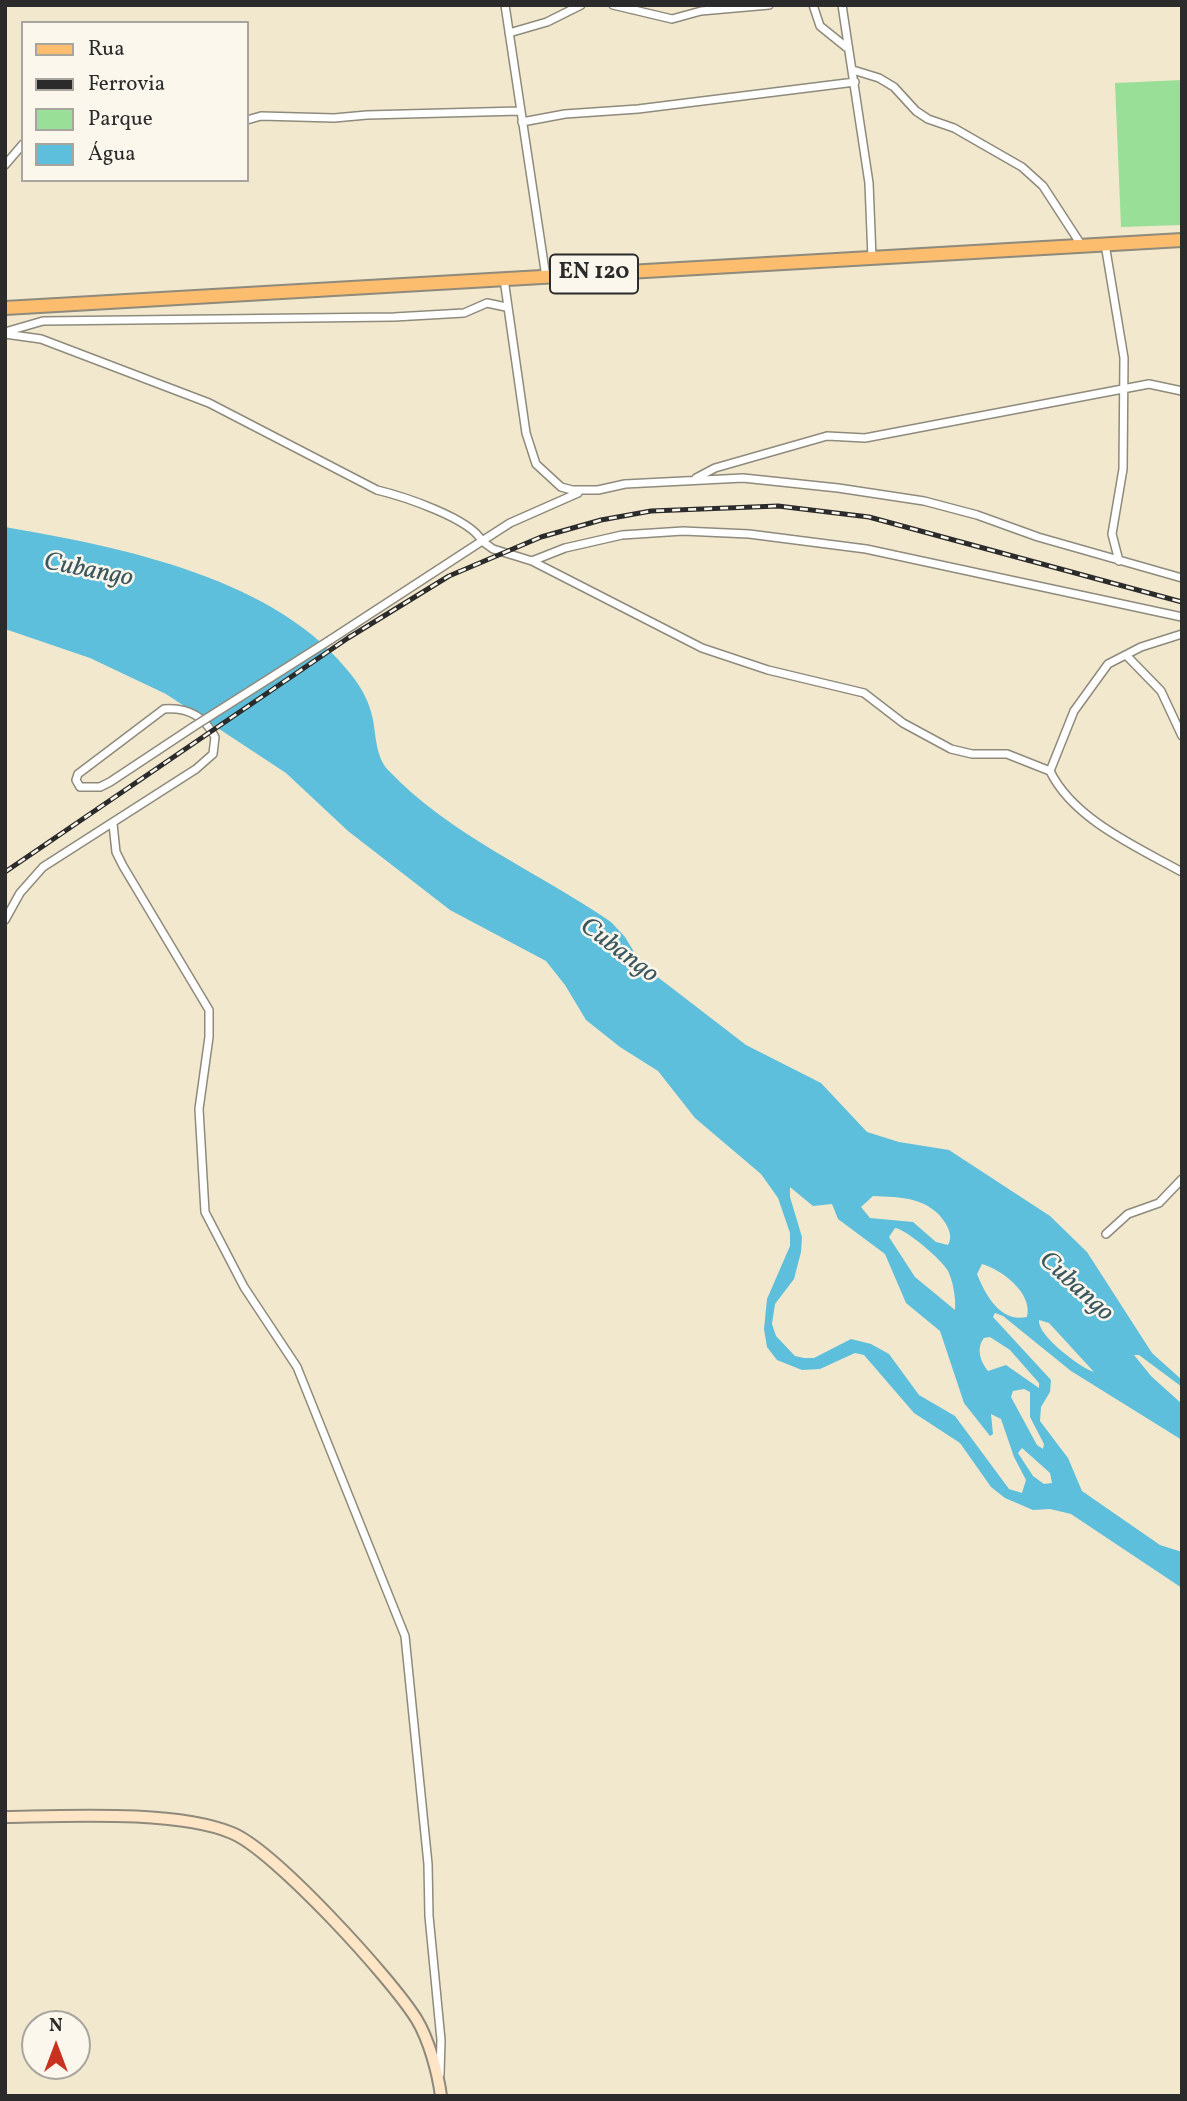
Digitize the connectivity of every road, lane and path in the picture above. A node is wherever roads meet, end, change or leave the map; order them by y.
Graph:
1 (505, 5) edge
2 (581, 5) edge
3 (613, 5) edge
4 (769, 5) edge
5 (813, 5) edge
6 (842, 5) edge
7 (509, 33) junction
8 (846, 47) junction
9 (853, 70) junction
10 (855, 82) junction
11 (520, 111) junction
12 (248, 120) edge
13 (522, 122) junction
14 (21, 146) edge
15 (5, 165) edge
16 (1182, 240) edge
17 (1105, 244) junction
18 (1082, 246) junction
19 (872, 258) junction
20 (546, 277) junction
21 (504, 279) junction
22 (506, 307) junction
23 (5, 308) edge
24 (5, 333) edge
25 (1122, 388) junction
26 (1182, 391) edge
27 (692, 480) junction
28 (581, 491) junction
29 (482, 541) junction
30 (533, 561) junction
31 (1119, 561) junction
32 (1182, 578) edge
33 (1182, 617) edge
34 (1182, 634) edge
35 (1126, 655) junction
36 (1182, 736) edge
37 (1050, 771) junction
38 (113, 824) junction
39 (1182, 872) edge
40 (5, 919) edge
41 (1182, 1179) edge
42 (1106, 1234) dead end
43 (5, 1817) edge
44 (440, 2092) edge

1 - 7 street
2 - 7 street
3 - 4 street
5 - 8 street
6 - 8 street
7 - 11 street
8 - 9 street
9 - 10 street
9 - 18 street
10 - 13 street
10 - 19 street
11 - 12 street
11 - 13 street
13 - 20 street
14 - 15 street
16 - 17 main road, EN 120
17 - 18 main road, EN 120
17 - 25 street
18 - 19 main road, EN 120
19 - 20 main road, EN 120
20 - 21 main road, EN 120
21 - 22 street
21 - 23 main road, EN 120
22 - 24 street
22 - 28 street
24 - 29 street
25 - 26 street
25 - 27 street
25 - 31 street
27 - 28 street
27 - 31 street
28 - 29 street
29 - 30 street
29 - 38 street, bridge
30 - 33 street
30 - 37 street
31 - 32 street
34 - 35 street
35 - 36 street
35 - 37 street
37 - 39 street
38 - 40 street
38 - 44 street
41 - 42 street
43 - 44 main road

